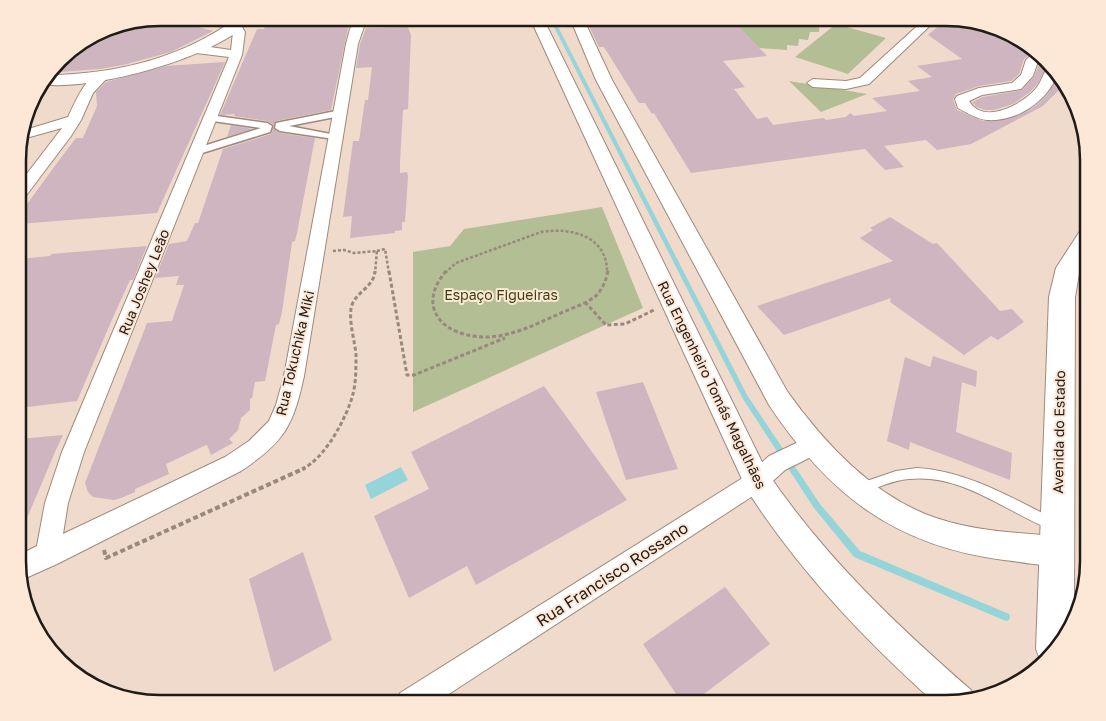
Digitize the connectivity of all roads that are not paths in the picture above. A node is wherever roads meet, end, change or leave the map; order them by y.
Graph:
1 (580, 26) edge
2 (923, 26) edge
3 (232, 27) edge
4 (239, 27) edge
5 (357, 27) edge
6 (536, 27) edge
7 (196, 49) junction
8 (236, 55) junction
9 (1034, 59) edge
10 (104, 75) junction
11 (1049, 75) edge
12 (65, 79) junction
13 (54, 80) edge
14 (813, 83) dead end
15 (83, 97) junction
16 (341, 113) junction
17 (210, 118) junction
18 (74, 120) junction
19 (280, 127) junction
20 (267, 128) junction
21 (29, 133) edge
22 (338, 138) junction
23 (195, 152) junction
24 (26, 185) edge
25 (1079, 250) edge
26 (810, 447) junction
27 (757, 481) junction
28 (860, 488) junction
29 (1057, 538) junction
30 (48, 555) junction
31 (26, 565) edge
32 (1056, 636) edge
33 (950, 694) edge
34 (423, 695) edge

1 - 26 street
2 - 14 street
3 - 7 street
4 - 8 street, Rua Joshey Leão
5 - 16 street, Rua Tokuchika Miki
6 - 27 street, Rua Engenheiro Tomás Magalhães
7 - 8 street
7 - 10 street
8 - 17 street, Rua Joshey Leão
9 - 11 street
10 - 12 street
10 - 15 street
12 - 13 street
12 - 15 street
15 - 18 street
16 - 19 street
16 - 22 street, Rua Tokuchika Miki
17 - 20 street
17 - 23 street, Rua Joshey Leão
18 - 21 street
18 - 24 street
19 - 20 street
19 - 22 street
20 - 23 street
22 - 30 street, Rua Tokuchika Miki
23 - 30 street, Rua Joshey Leão
25 - 29 highway, Avenida do Estado
26 - 27 street, Rua Francisco Rossano
26 - 28 street
27 - 33 street, Rua Engenheiro Tomás Magalhães
27 - 34 street, Rua Francisco Rossano
28 - 29 street
28 - 29 lane
29 - 32 highway, Avenida do Estado
30 - 31 street, Rua Tokuchika Miki

